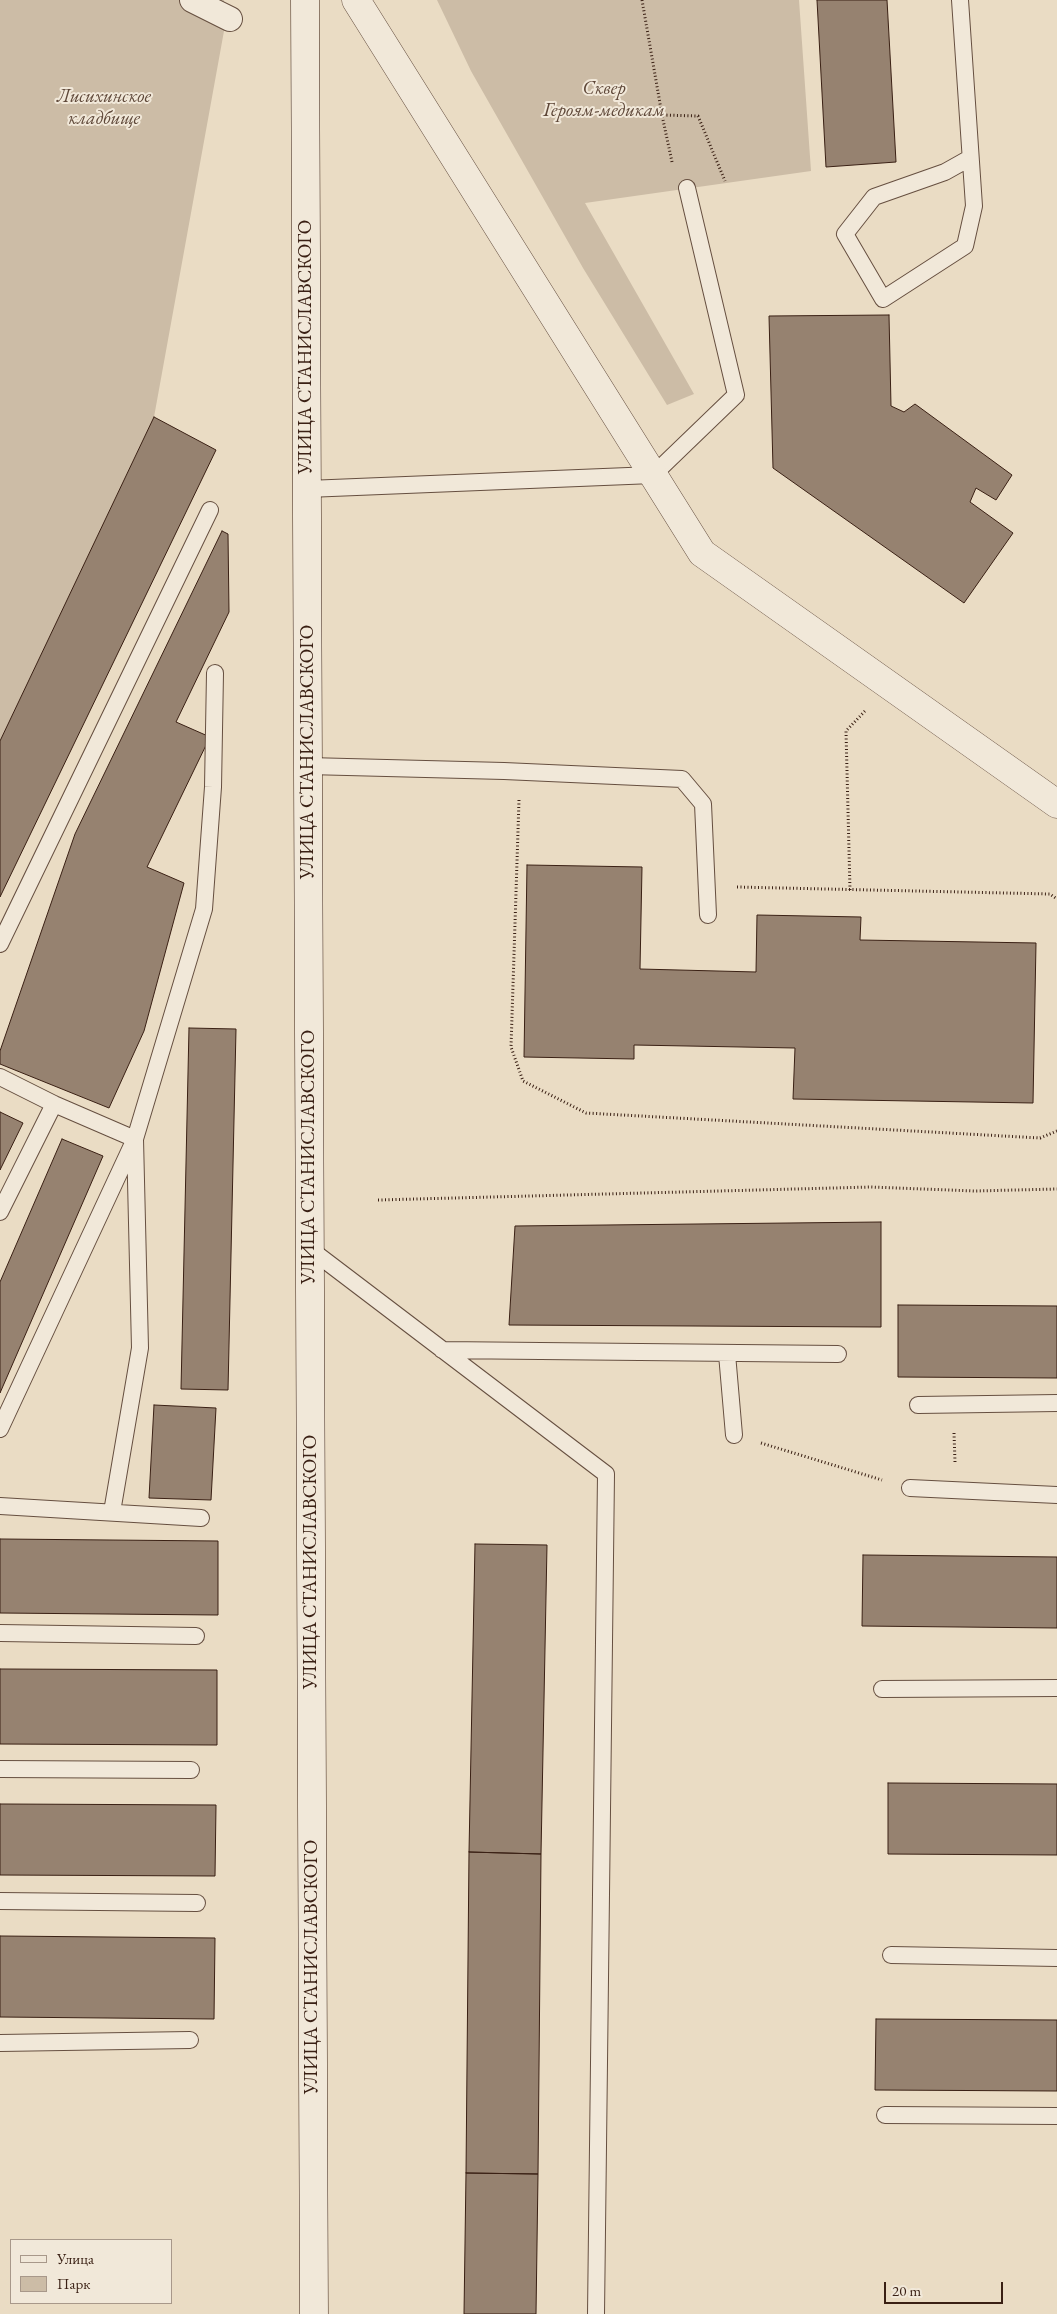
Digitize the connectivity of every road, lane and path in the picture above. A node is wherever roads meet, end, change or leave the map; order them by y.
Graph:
1 (192, 0) edge
2 (305, 0) edge
3 (356, 0) edge
4 (642, 0) edge
5 (960, 0) edge
6 (230, 19) dead end
7 (662, 115) junction
8 (970, 158) junction
9 (674, 171) dead end
10 (725, 181) dead end
11 (687, 188) dead end
12 (654, 475) junction
13 (307, 488) junction
14 (210, 510) dead end
15 (215, 673) dead end
16 (889, 685) junction
17 (308, 766) junction
18 (520, 772) junction
19 (1057, 804) edge
20 (707, 886) junction
21 (850, 890) junction
22 (1057, 899) edge
23 (708, 915) dead end
24 (0, 944) edge
25 (0, 1076) edge
26 (54, 1104) junction
27 (1057, 1131) edge
28 (135, 1139) junction
29 (1057, 1189) edge
30 (378, 1200) dead end
31 (0, 1212) edge
32 (310, 1248) junction
33 (442, 1350) junction
34 (726, 1354) junction
35 (838, 1354) dead end
36 (1057, 1403) edge
37 (953, 1404) junction
38 (918, 1405) dead end
39 (0, 1429) edge
40 (734, 1435) joint
41 (910, 1488) joint
42 (956, 1490) junction
43 (1057, 1494) edge
44 (0, 1506) edge
45 (112, 1512) junction
46 (202, 1518) dead end
47 (0, 1633) edge
48 (196, 1636) dead end
49 (1057, 1688) edge
50 (882, 1689) dead end
51 (0, 1769) edge
52 (191, 1770) dead end
53 (0, 1901) edge
54 (197, 1903) dead end
55 (890, 1955) dead end
56 (1057, 1958) edge
57 (190, 2040) dead end
58 (0, 2043) edge
59 (885, 2115) dead end
60 (1057, 2116) edge
61 (314, 2314) edge
62 (596, 2314) edge

1 - 6 street
2 - 13 main road, УЛИЦА СТАНИСЛАВСКОГО
3 - 12 main road
4 - 7 path
5 - 8 lane
7 - 9 path
7 - 10 path
8 - 8 lane
11 - 12 lane
12 - 13 lane
12 - 16 main road
13 - 17 main road, УЛИЦА СТАНИСЛАВСКОГО
14 - 24 lane
15 - 28 lane
16 - 19 main road
16 - 21 path
17 - 18 lane
17 - 32 main road, УЛИЦА СТАНИСЛАВСКОГО
18 - 20 lane
18 - 27 path
20 - 21 path
20 - 23 lane
21 - 22 path
25 - 26 lane
26 - 28 lane
26 - 31 lane
28 - 39 lane
28 - 45 lane
29 - 30 path
32 - 33 lane
32 - 61 main road, УЛИЦА СТАНИСЛАВСКОГО
33 - 34 lane
33 - 62 lane
34 - 35 lane
34 - 40 lane
36 - 37 lane
37 - 38 lane
37 - 42 path
40 - 41 path
41 - 42 lane
42 - 43 lane
44 - 45 lane
45 - 46 lane
47 - 48 lane
49 - 50 lane
51 - 52 lane
53 - 54 lane
55 - 56 lane
57 - 58 lane
59 - 60 lane

